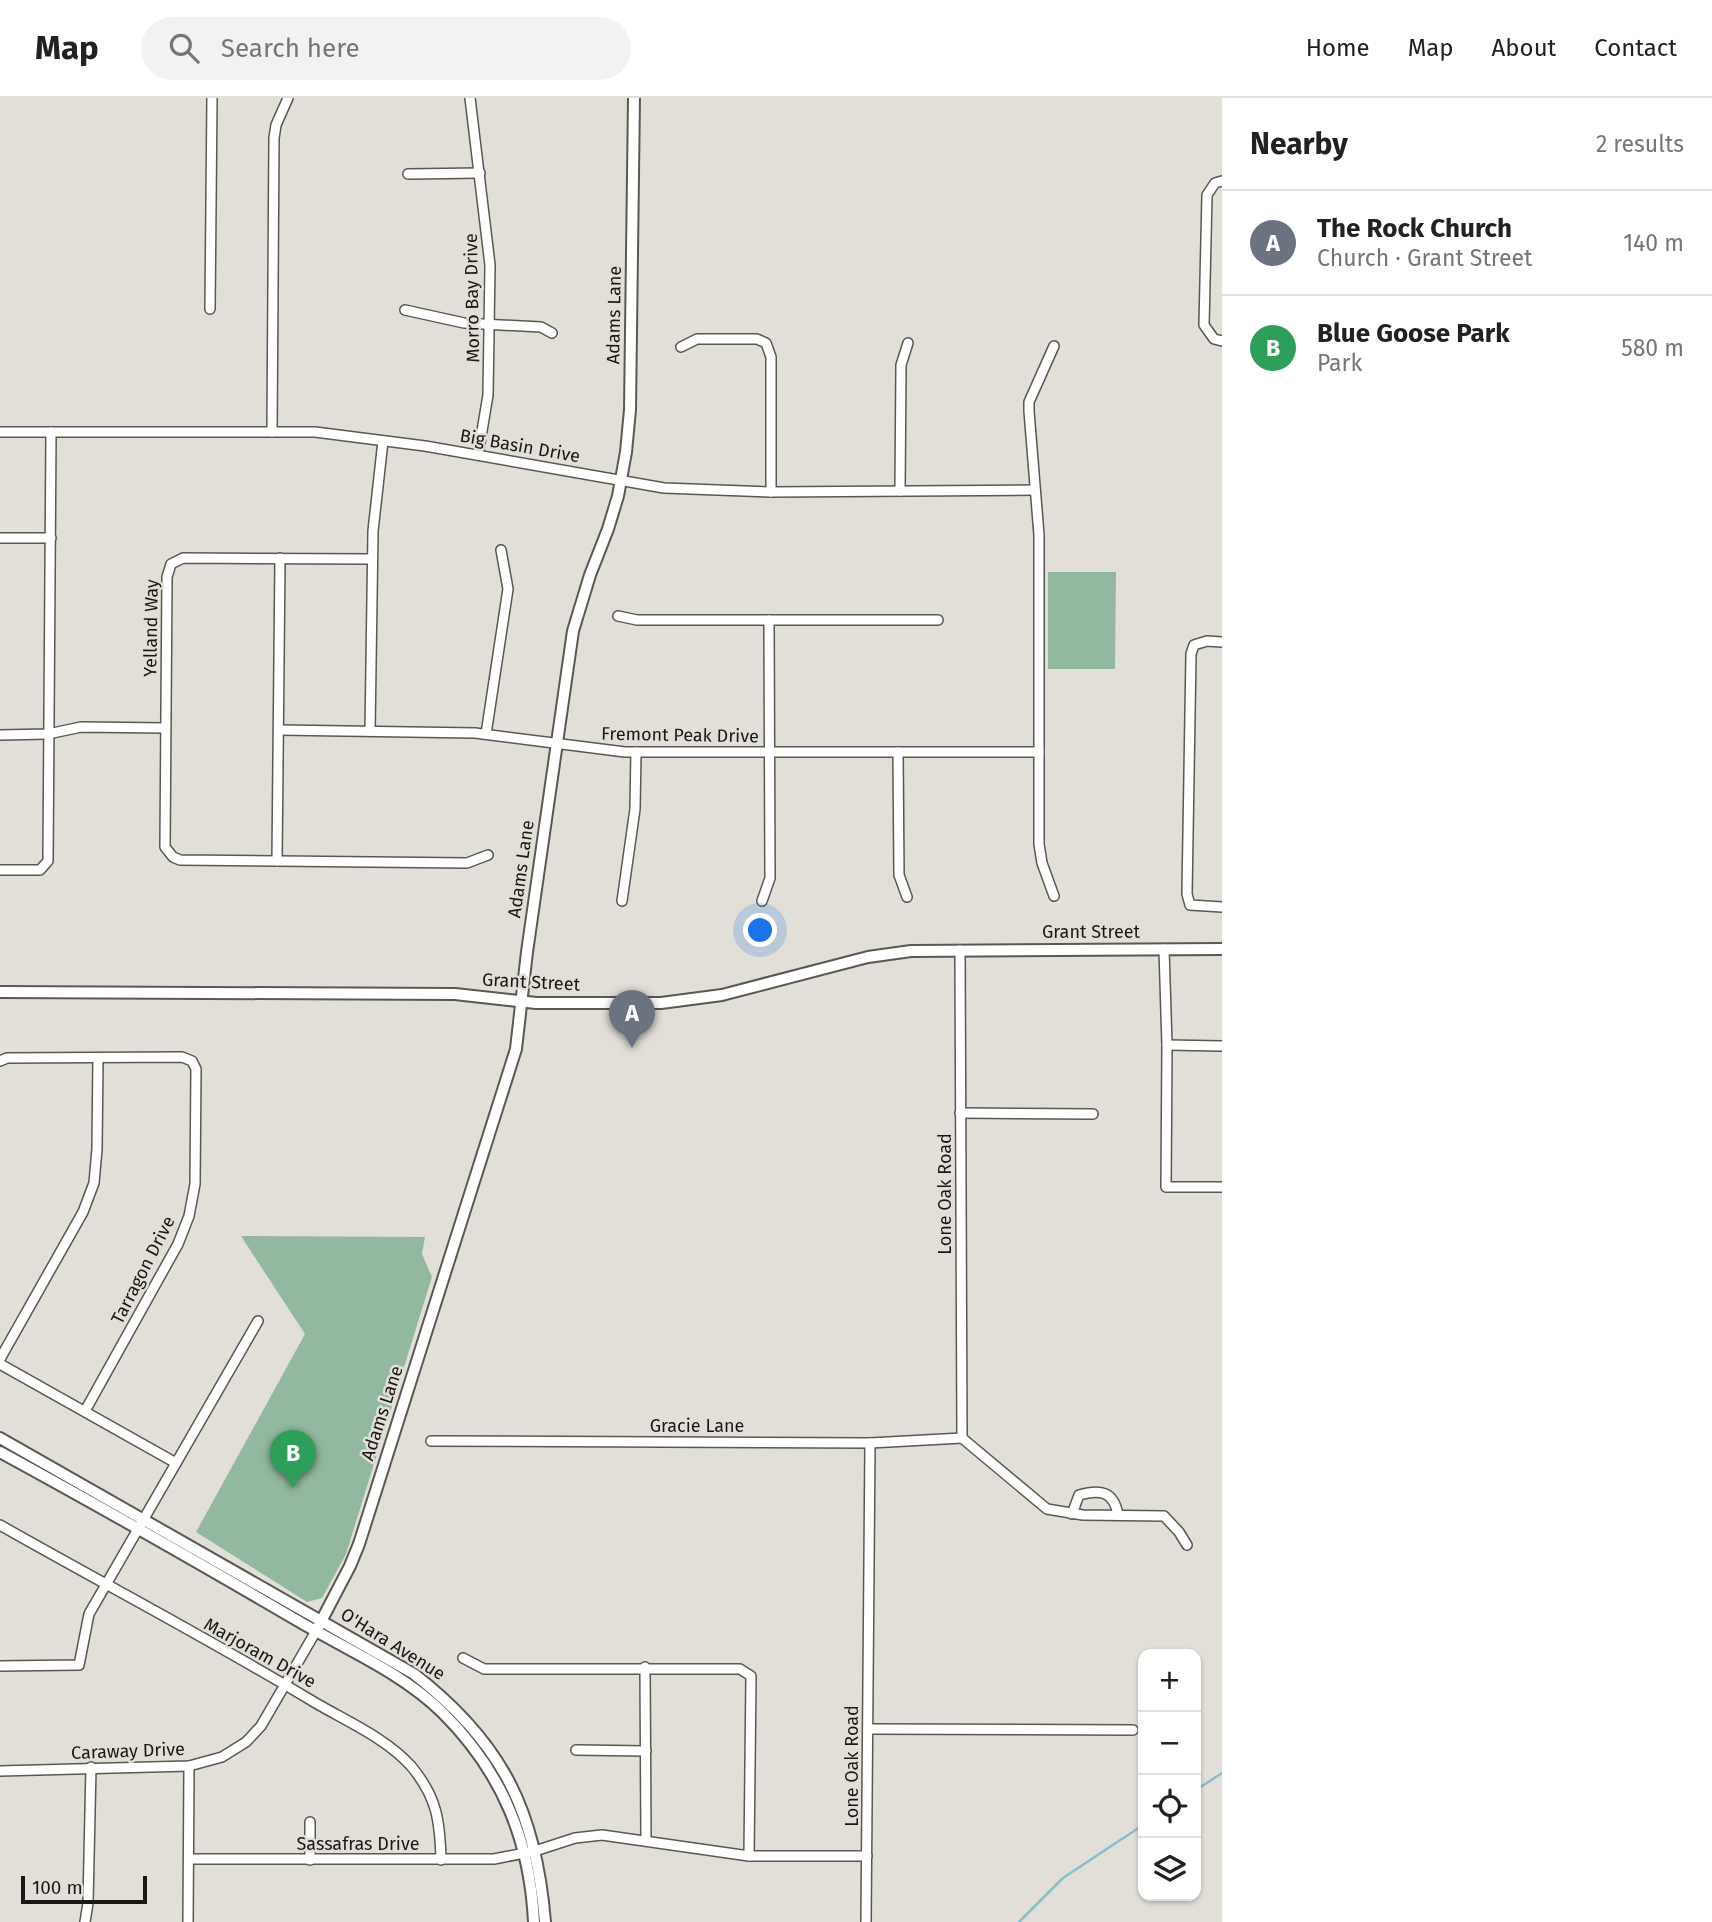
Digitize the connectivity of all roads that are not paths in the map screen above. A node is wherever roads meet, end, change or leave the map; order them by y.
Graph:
1 (212, 98) edge
2 (288, 98) edge
3 (470, 98) edge
4 (634, 98) edge
5 (480, 173) junction
6 (408, 174) dead end
7 (1222, 181) edge
8 (210, 309) dead end
9 (405, 310) dead end
10 (489, 324) junction
11 (552, 333) dead end
12 (1218, 340) edge
13 (908, 343) dead end
14 (681, 346) dead end
15 (1055, 346) dead end
16 (0, 432) edge
17 (51, 432) junction
18 (272, 432) junction
19 (383, 441) junction
20 (478, 455) junction
21 (621, 480) junction
22 (1035, 490) junction
23 (900, 491) junction
24 (771, 492) junction
25 (0, 538) edge
26 (51, 538) junction
27 (501, 550) dead end
28 (280, 558) junction
29 (372, 559) junction
30 (618, 616) dead end
31 (769, 620) junction
32 (938, 620) dead end
33 (1222, 642) edge
34 (165, 728) junction
35 (279, 730) junction
36 (370, 731) junction
37 (0, 734) edge
38 (48, 734) junction
39 (486, 734) junction
40 (557, 744) junction
41 (636, 752) junction
42 (769, 752) junction
43 (898, 752) junction
44 (1039, 752) junction
45 (488, 855) dead end
46 (277, 861) junction
47 (0, 870) edge
48 (1054, 896) dead end
49 (907, 897) dead end
50 (622, 901) dead end
51 (762, 901) dead end
52 (1222, 907) edge
53 (1222, 949) edge
54 (960, 950) junction
55 (1164, 950) junction
56 (0, 992) edge
57 (521, 1002) junction
58 (1167, 1045) junction
59 (1222, 1046) edge
60 (98, 1058) junction
61 (4, 1060) edge
62 (960, 1113) junction
63 (1093, 1114) dead end
64 (1222, 1187) edge
65 (258, 1321) dead end
66 (0, 1362) edge
67 (85, 1411) junction
68 (0, 1438) edge
69 (962, 1438) junction
70 (431, 1441) dead end
71 (870, 1443) junction
72 (0, 1452) edge
73 (176, 1463) junction
74 (1072, 1514) junction
75 (1118, 1515) junction
76 (141, 1524) junction
77 (0, 1525) edge
78 (1187, 1545) dead end
79 (105, 1584) junction
80 (319, 1626) junction
81 (463, 1658) dead end
82 (0, 1666) edge
83 (645, 1667) junction
84 (286, 1684) junction
85 (868, 1729) junction
86 (1133, 1730) dead end
87 (576, 1750) dead end
88 (646, 1751) junction
89 (189, 1766) junction
90 (91, 1767) junction
91 (0, 1771) edge
92 (310, 1822) dead end
93 (646, 1840) junction
94 (531, 1852) junction
95 (749, 1856) junction
96 (867, 1856) junction
97 (189, 1859) junction
98 (310, 1860) junction
99 (441, 1860) junction
100 (85, 1922) edge
101 (188, 1922) edge
102 (534, 1922) edge
103 (545, 1922) edge
104 (866, 1922) edge

1 - 8 street
2 - 18 street
3 - 5 street, Morro Bay Drive
4 - 21 street, Adams Lane
5 - 6 street
5 - 10 street, Morro Bay Drive
7 - 12 street
9 - 10 street
10 - 11 street
10 - 20 street, Morro Bay Drive
13 - 23 street
14 - 24 street
15 - 22 street
16 - 17 street, Big Basin Drive
17 - 18 street, Big Basin Drive
17 - 26 street
18 - 19 street, Big Basin Drive
19 - 20 street, Big Basin Drive
19 - 29 street
20 - 21 street, Big Basin Drive
21 - 24 street, Big Basin Drive
21 - 40 street, Adams Lane
22 - 23 street, Big Basin Drive
22 - 44 street
23 - 24 street, Big Basin Drive
25 - 26 street
26 - 38 street
27 - 39 street
28 - 29 street, Yelland Way
28 - 34 street, Yelland Way
28 - 35 street
29 - 36 street
30 - 31 street
31 - 32 street
31 - 42 street
33 - 52 street
34 - 38 street
34 - 46 street, Yelland Way
35 - 36 street, Fremont Peak Drive
35 - 46 street
36 - 39 street, Fremont Peak Drive
37 - 38 street
38 - 47 street
39 - 40 street, Fremont Peak Drive
40 - 41 street, Fremont Peak Drive
40 - 57 street, Adams Lane
41 - 42 street, Fremont Peak Drive
41 - 50 street
42 - 43 street, Fremont Peak Drive
42 - 51 street
43 - 44 street, Fremont Peak Drive
43 - 49 street
44 - 48 street
45 - 46 street
53 - 55 street, Grant Street
54 - 55 street, Grant Street
54 - 57 street, Grant Street
54 - 62 street, Lone Oak Road
55 - 58 street
56 - 57 street, Grant Street
57 - 80 street, Adams Lane
58 - 59 street
58 - 64 street
60 - 61 street
60 - 66 street
60 - 67 street, Tarragon Drive
62 - 63 street
62 - 69 street, Lone Oak Road
65 - 73 street
66 - 67 street
67 - 73 street
68 - 76 street, O'Hara Avenue
69 - 71 street, Gracie Lane
69 - 74 street
70 - 71 street, Gracie Lane
71 - 85 street, Lone Oak Road
72 - 76 street, O'Hara Avenue
73 - 76 street
74 - 75 street
74 - 75 street
75 - 78 street
76 - 79 street
76 - 80 street, O'Hara Avenue
77 - 79 street, Marjoram Drive
79 - 82 street
79 - 84 street, Marjoram Drive
80 - 84 street, Caraway Drive
80 - 94 street, O'Hara Avenue
81 - 83 street
83 - 88 street
83 - 95 street
84 - 89 street, Caraway Drive
84 - 99 street, Marjoram Drive
85 - 86 street
85 - 96 street, Lone Oak Road
87 - 88 street
88 - 93 street
89 - 90 street, Caraway Drive
89 - 97 street
90 - 91 street, Caraway Drive
90 - 100 street
92 - 98 street
93 - 94 street, Sassafras Drive
93 - 95 street, Sassafras Drive
94 - 99 street, Sassafras Drive
94 - 102 street, O'Hara Avenue
94 - 103 street, O'Hara Avenue
95 - 96 street, Sassafras Drive
96 - 104 street, Lone Oak Road
97 - 98 street, Sassafras Drive
97 - 101 street
98 - 99 street, Sassafras Drive

